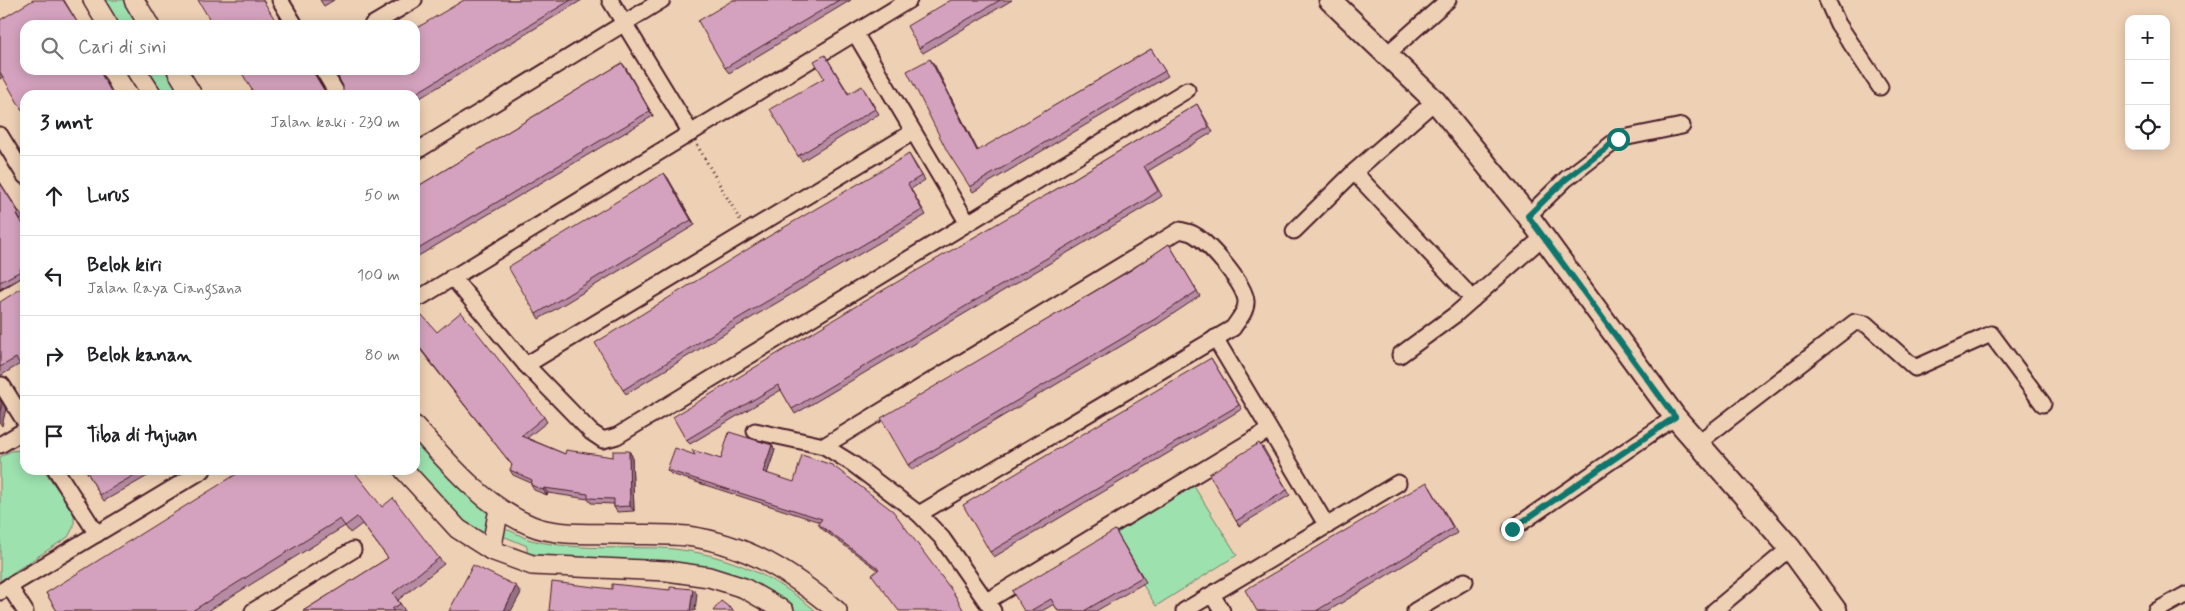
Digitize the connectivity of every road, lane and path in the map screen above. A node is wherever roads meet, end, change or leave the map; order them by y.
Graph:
1 (93, 0) edge
2 (134, 0) edge
3 (280, 0) edge
4 (414, 0) edge
5 (610, 0) edge
6 (662, 0) edge
7 (909, 0) edge
8 (1330, 0) edge
9 (1448, 0) edge
10 (1827, 0) edge
11 (105, 20) edge
12 (146, 20) edge
13 (292, 20) edge
14 (380, 20) edge
15 (624, 23) junction
16 (855, 34) junction
17 (1386, 55) junction
18 (139, 75) edge
19 (180, 75) edge
20 (326, 75) edge
21 (1880, 87) dead end
22 (149, 90) edge
23 (189, 90) edge
24 (335, 90) edge
25 (1187, 90) dead end
26 (1435, 101) junction
27 (1682, 126) dead end
28 (913, 132) junction
29 (691, 133) junction
30 (0, 135) edge
31 (420, 149) edge
32 (4, 151) edge
33 (20, 170) edge
34 (1354, 172) junction
35 (1528, 216) junction
36 (968, 222) junction
37 (1294, 231) dead end
38 (747, 232) junction
39 (1543, 237) junction
40 (452, 277) junction
41 (20, 288) edge
42 (421, 296) dead end
43 (1472, 299) junction
44 (0, 300) edge
45 (1215, 338) junction
46 (1400, 355) dead end
47 (526, 365) junction
48 (2, 385) dead end
49 (2043, 404) dead end
50 (20, 414) edge
51 (1675, 417) junction
52 (1269, 430) junction
53 (755, 431) dead end
54 (420, 432) edge
55 (20, 433) edge
56 (1699, 442) junction
57 (0, 445) edge
58 (824, 446) junction
59 (59, 475) edge
60 (195, 475) edge
61 (409, 475) edge
62 (1398, 483) dead end
63 (499, 509) junction
64 (919, 514) junction
65 (1327, 526) junction
66 (1512, 529) dead end
67 (97, 534) junction
68 (1790, 548) junction
69 (353, 550) dead end
70 (491, 550) junction
71 (1465, 581) dead end
72 (4, 589) edge
73 (1212, 595) junction
74 (2185, 595) edge
75 (990, 606) edge
76 (25, 611) edge
77 (253, 611) edge
78 (784, 611) edge
79 (837, 611) edge
80 (1184, 611) edge
81 (1222, 611) edge
82 (1415, 611) edge
83 (1714, 611) edge
84 (1836, 611) edge
85 (2156, 611) edge

1 - 11 street
2 - 12 street
3 - 13 street
4 - 14 street
5 - 15 street
6 - 15 street
7 - 16 street
8 - 17 main road
9 - 17 street
10 - 21 street
15 - 29 street
15 - 31 street
16 - 28 street
16 - 29 street
17 - 26 main road
18 - 22 street
19 - 23 street
20 - 24 street
25 - 36 street
26 - 34 street
26 - 35 main road
27 - 35 street
28 - 36 street
28 - 38 street
29 - 38 path
29 - 40 street
30 - 32 street
32 - 33 street
34 - 37 street
34 - 43 street
35 - 39 main road
36 - 47 street
38 - 47 street
39 - 43 street
39 - 51 main road
40 - 42 street
40 - 47 street
41 - 44 street
43 - 46 street
45 - 52 street
45 - 58 street
45 - 64 street
48 - 50 street
49 - 56 street
51 - 56 main road
51 - 66 street
52 - 65 street
52 - 75 street
53 - 58 street
54 - 63 street
55 - 57 street
56 - 68 main road
58 - 64 street
59 - 67 street
60 - 67 street
61 - 70 street
62 - 65 street
63 - 70 street
63 - 79 street
64 - 75 street
65 - 73 street
67 - 72 street
68 - 83 street
68 - 84 main road
69 - 77 street
70 - 78 street
71 - 82 street
72 - 76 street
73 - 80 street
73 - 81 street
74 - 85 street

